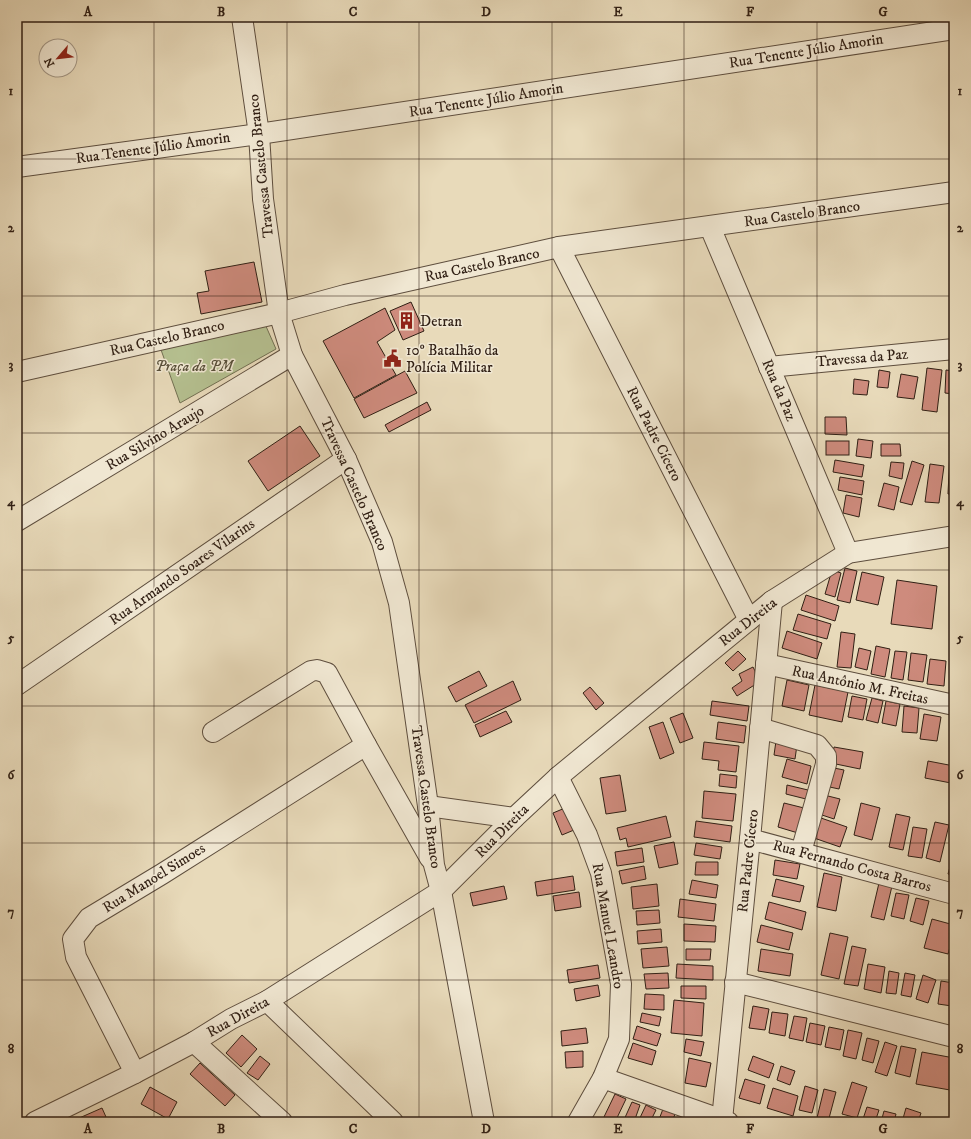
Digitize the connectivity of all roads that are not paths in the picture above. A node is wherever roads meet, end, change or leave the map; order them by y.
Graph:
1 (242, 17) edge
2 (954, 29) edge
3 (259, 134) junction
4 (17, 167) edge
5 (954, 192) edge
6 (710, 226) junction
7 (559, 248) junction
8 (279, 313) junction
9 (954, 349) edge
10 (292, 355) junction
11 (769, 367) junction
12 (17, 372) edge
13 (346, 459) junction
14 (17, 521) edge
15 (954, 536) edge
16 (848, 553) junction
17 (772, 601) junction
18 (749, 620) junction
19 (766, 664) junction
20 (17, 685) edge
21 (954, 705) edge
22 (760, 728) junction
23 (213, 732) dead end
24 (366, 745) junction
25 (558, 777) junction
26 (428, 806) junction
27 (514, 818) junction
28 (750, 839) junction
29 (801, 852) junction
30 (434, 865) junction
31 (441, 891) junction
32 (954, 894) edge
33 (735, 982) junction
34 (267, 1001) junction
35 (954, 1037) edge
36 (194, 1042) junction
37 (135, 1073) junction
38 (603, 1078) junction
39 (725, 1121) edge
40 (36, 1122) edge
41 (282, 1122) edge
42 (393, 1122) edge
43 (484, 1122) edge
44 (578, 1122) edge

1 - 3 street, Travessa Castelo Branco
2 - 3 street, Rua Tenente Júlio Amorin
3 - 4 street, Rua Tenente Júlio Amorin
3 - 8 street, Travessa Castelo Branco
5 - 6 street, Rua Castelo Branco
6 - 7 street, Rua Castelo Branco
6 - 11 street, Rua da Paz
7 - 8 street, Rua Castelo Branco
7 - 18 street, Rua Padre Cícero
8 - 10 street, Travessa Castelo Branco
8 - 12 street, Rua Castelo Branco
9 - 11 street, Travessa da Paz
10 - 13 street, Travessa Castelo Branco
10 - 14 street, Rua Silvino Araujo
11 - 16 street, Rua da Paz
13 - 20 street, Rua Armando Soares Vilarins
13 - 26 street, Travessa Castelo Branco
15 - 16 street, Rua Direita
16 - 17 street, Rua Direita
17 - 18 street, Rua Direita
17 - 19 street, Rua Padre Cícero
18 - 25 street, Rua Direita
19 - 21 street, Rua Antônio M. Freitas
19 - 22 street, Rua Padre Cícero
22 - 28 street, Rua Padre Cícero
22 - 29 street
23 - 24 street
24 - 30 street
24 - 37 street, Rua Manoel Simoes
25 - 27 street, Rua Direita
25 - 38 street, Rua Manuel Leandro
26 - 27 street
26 - 30 street, Travessa Castelo Branco
27 - 31 street, Rua Direita
28 - 29 street, Rua Fernando Costa Barros
28 - 33 street, Rua Padre Cícero
29 - 32 street, Rua Fernando Costa Barros
30 - 31 street, Travessa Castelo Branco
31 - 34 street, Rua Direita
31 - 43 street, Travessa Castelo Branco
33 - 35 street
33 - 39 street, Rua Padre Cícero
34 - 36 street, Rua Direita
34 - 42 street
36 - 37 street, Rua Direita
36 - 41 street
37 - 40 street, Rua Direita
38 - 39 street
38 - 44 street, Rua Manuel Leandro

